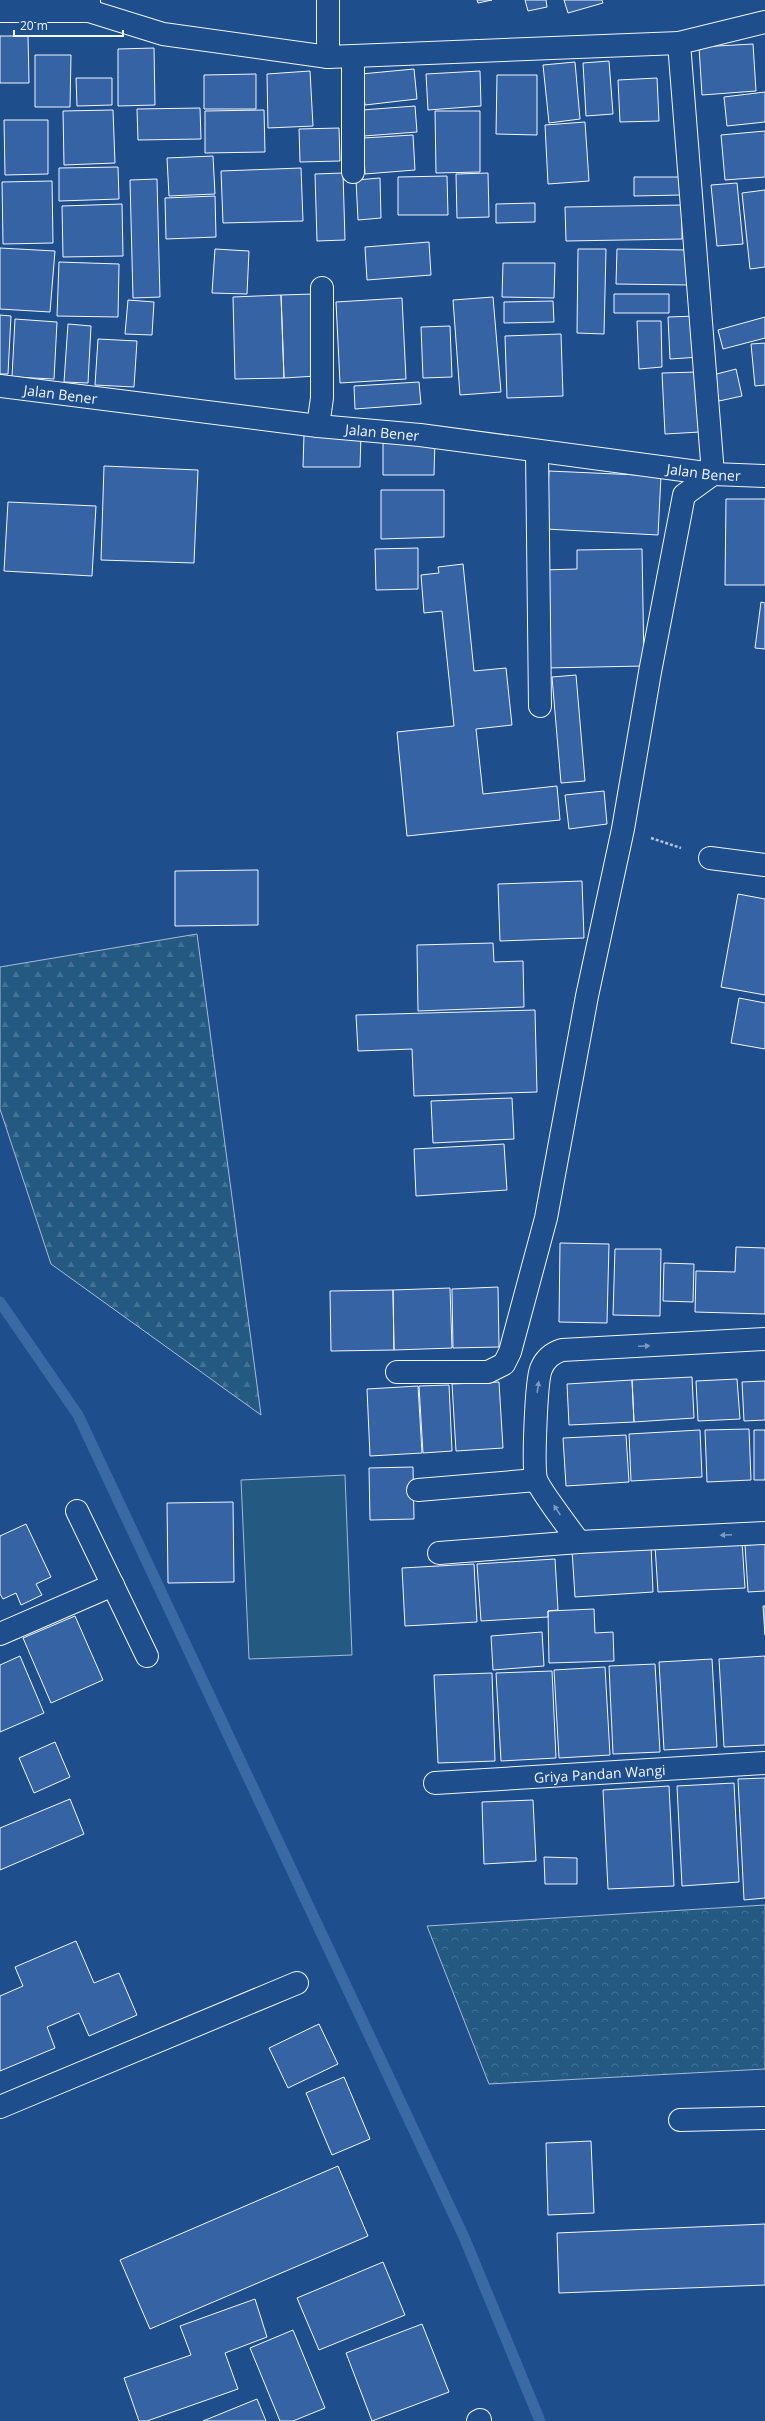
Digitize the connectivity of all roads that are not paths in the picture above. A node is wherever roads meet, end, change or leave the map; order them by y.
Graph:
1 (328, 0) edge
2 (89, 6) edge
3 (0, 11) edge
4 (765, 22) edge
5 (679, 44) junction
6 (328, 57) junction
7 (354, 57) junction
8 (353, 172) dead end
9 (322, 288) dead end
10 (0, 386) edge
11 (318, 426) junction
12 (537, 452) junction
13 (713, 474) junction
14 (765, 476) edge
15 (540, 706) dead end
16 (710, 858) road end
17 (765, 865) edge
18 (765, 1339) edge
19 (397, 1372) dead end
20 (536, 1480) junction
21 (418, 1490) dead end
22 (77, 1511) dead end
23 (765, 1533) edge
24 (579, 1542) junction
25 (439, 1553) dead end
26 (114, 1585) junction
27 (0, 1634) edge
28 (147, 1656) dead end
29 (765, 1763) edge
30 (435, 1783) dead end
31 (297, 1983) dead end
32 (0, 2107) edge
33 (765, 2118) edge
34 (680, 2120) dead end

1 - 6 street
2 - 3 street
2 - 6 street
4 - 5 street
5 - 7 street
5 - 13 street
6 - 7 street
7 - 8 street
9 - 11 street
10 - 11 street, Jalan Bener
11 - 12 street, Jalan Bener
12 - 13 street, Jalan Bener
12 - 15 street
13 - 14 street, Jalan Bener
13 - 19 street
16 - 17 street
20 -> 18 street
20 - 21 street
24 -> 20 street
22 - 26 street
23 -> 24 street
24 - 25 street
26 - 27 street
26 - 28 street
29 - 30 street, Griya Pandan Wangi
31 - 32 street
33 - 34 street

